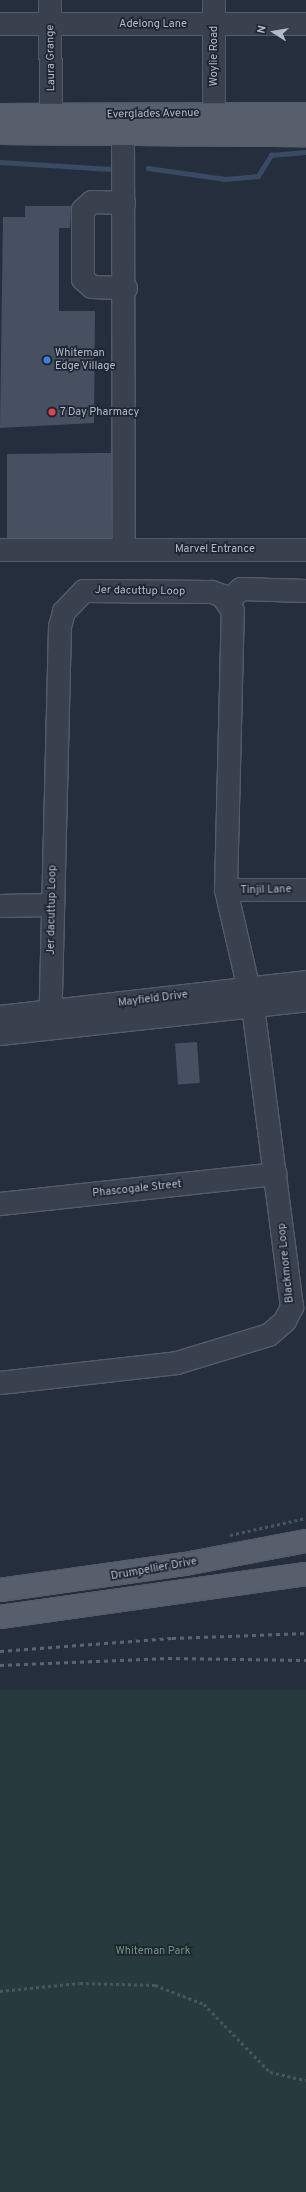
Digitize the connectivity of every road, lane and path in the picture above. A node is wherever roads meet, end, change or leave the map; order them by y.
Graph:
1 (50, 0) edge
2 (214, 0) edge
3 (0, 24) edge
4 (50, 24) junction
5 (214, 24) junction
6 (306, 24) edge
7 (214, 113) junction
8 (306, 114) edge
9 (0, 115) edge
10 (51, 115) junction
11 (0, 133) edge
12 (123, 135) junction
13 (306, 135) edge
14 (124, 203) junction
15 (126, 288) junction
16 (124, 549) junction
17 (0, 550) edge
18 (306, 550) edge
19 (306, 591) edge
20 (228, 602) junction
21 (226, 890) junction
22 (306, 890) edge
23 (52, 905) junction
24 (0, 906) edge
25 (306, 982) edge
26 (251, 998) junction
27 (306, 1000) edge
28 (0, 1017) edge
29 (50, 1020) junction
30 (0, 1034) edge
31 (275, 1174) junction
32 (0, 1204) edge
33 (0, 1383) edge
34 (306, 1541) edge
35 (306, 1574) edge
36 (0, 1590) edge
37 (0, 1617) edge
38 (0, 1992) edge
39 (306, 2080) edge

1 - 4 street, Laura Grange
2 - 5 street, Woylie Road
3 - 4 street, Adelong Lane
4 - 5 street, Adelong Lane
4 - 10 street, Laura Grange
5 - 6 street, Adelong Lane
5 - 7 street, Woylie Road
7 - 8 main road, Everglades Avenue
7 - 10 main road, Everglades Avenue
9 - 10 main road, Everglades Avenue
11 - 12 main road, Everglades Avenue
12 - 13 main road, Everglades Avenue
12 - 14 street
14 - 15 street
14 - 15 street
15 - 16 street
16 - 17 street, Marvel Entrance
16 - 18 street, Marvel Entrance
19 - 20 street
20 - 21 street
20 - 23 street, Jer dacuttup Loop
21 - 22 street, Tinjil Lane
21 - 26 street
23 - 24 street
23 - 29 street, Jer dacuttup Loop
25 - 26 street, Mayfield Drive
26 - 27 street, Mayfield Drive
26 - 29 street, Mayfield Drive
26 - 31 street, Blackmore Loop
28 - 29 street, Mayfield Drive
29 - 30 street, Mayfield Drive
31 - 32 street, Phascogale Street
31 - 33 street, Blackmore Loop
34 - 36 main road, Drumpellier Drive
35 - 37 main road
38 - 39 path

